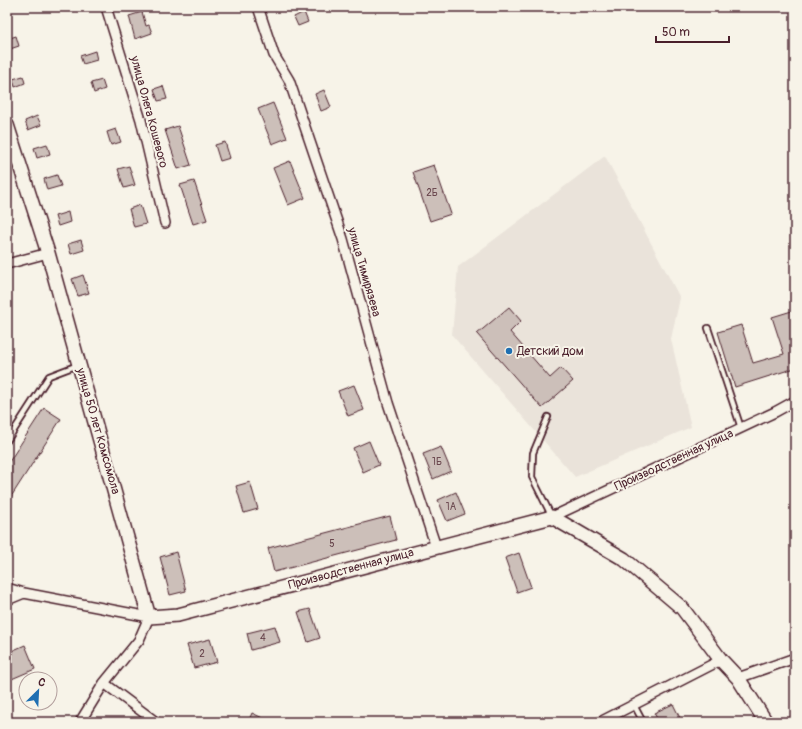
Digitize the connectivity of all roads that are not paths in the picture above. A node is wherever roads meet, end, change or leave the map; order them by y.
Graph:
1 (106, 7) edge
2 (258, 7) edge
3 (7, 125) edge
4 (165, 223) dead end
5 (48, 253) junction
6 (7, 264) edge
7 (708, 328) dead end
8 (79, 364) junction
9 (795, 400) edge
10 (548, 417) dead end
11 (741, 428) junction
12 (7, 441) edge
13 (552, 517) junction
14 (436, 547) junction
15 (7, 588) edge
16 (24, 593) junction
17 (7, 600) edge
18 (150, 617) junction
19 (795, 658) edge
20 (721, 660) junction
21 (738, 678) junction
22 (104, 683) junction
23 (634, 705) junction
24 (80, 722) edge
25 (156, 722) edge
26 (600, 722) edge
27 (643, 722) edge
28 (766, 722) edge

1 - 4 street, улица Олега Кошевого
2 - 14 street, улица Тимирязева
3 - 5 street, улица 50 лет Комсомола
5 - 6 street
5 - 8 street, улица 50 лет Комсомола
7 - 11 lane
8 - 12 lane
8 - 18 street, улица 50 лет Комсомола
9 - 11 street, Производственная улица
10 - 13 lane
11 - 13 street, Производственная улица
13 - 14 street, Производственная улица
13 - 20 street
14 - 18 street, Производственная улица
15 - 16 street
16 - 17 street
16 - 18 street
18 - 22 street
19 - 21 street
20 - 21 street
20 - 23 street
21 - 28 street
22 - 24 street
22 - 25 street
23 - 26 street
23 - 27 lane

